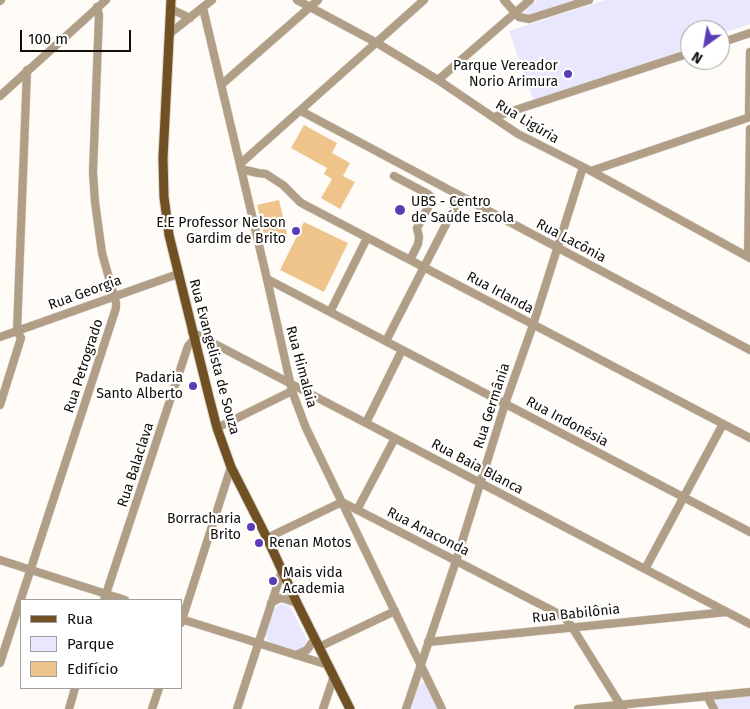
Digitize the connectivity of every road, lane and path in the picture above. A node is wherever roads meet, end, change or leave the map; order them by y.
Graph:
1 (106, 0) edge
2 (212, 0) edge
3 (296, 0) edge
4 (318, 0) edge
5 (424, 0) edge
6 (504, 0) edge
7 (530, 0) edge
8 (589, 0) edge
9 (171, 5) edge
10 (98, 7) junction
11 (310, 7) junction
12 (203, 8) junction
13 (516, 13) junction
14 (190, 18) junction
15 (750, 33) edge
16 (169, 34) junction
17 (730, 40) edge
18 (377, 43) junction
19 (750, 52) edge
20 (680, 56) edge
21 (27, 70) junction
22 (438, 80) junction
23 (221, 85) junction
24 (0, 95) edge
25 (301, 111) junction
26 (494, 117) junction
27 (750, 117) edge
28 (750, 129) edge
29 (240, 167) junction
30 (583, 167) junction
31 (590, 171) junction
32 (394, 176) dead end
33 (460, 196) junction
34 (367, 238) junction
35 (557, 248) junction
36 (749, 257) edge
37 (410, 260) junction
38 (424, 268) junction
39 (178, 274) junction
40 (267, 279) junction
41 (114, 296) junction
42 (330, 312) junction
43 (533, 325) junction
44 (17, 331) junction
45 (193, 335) junction
46 (0, 337) edge
47 (386, 341) junction
48 (402, 350) junction
49 (750, 350) edge
50 (291, 387) junction
51 (505, 404) junction
52 (0, 405) edge
53 (366, 423) junction
54 (723, 424) junction
55 (217, 428) junction
56 (395, 438) junction
57 (750, 438) edge
58 (232, 468) junction
59 (481, 483) junction
60 (683, 497) junction
61 (342, 502) junction
62 (357, 510) junction
63 (750, 532) edge
64 (267, 538) junction
65 (0, 560) edge
66 (456, 561) junction
67 (645, 569) junction
68 (31, 570) junction
69 (282, 571) junction
70 (105, 597) edge
71 (21, 599) edge
72 (118, 599) edge
73 (20, 603) edge
74 (297, 603) junction
75 (271, 604) junction
76 (395, 610) junction
77 (727, 612) junction
78 (182, 620) edge
79 (750, 624) edge
80 (572, 627) junction
81 (315, 638) junction
82 (428, 642) junction
83 (258, 643) junction
84 (319, 647) junction
85 (296, 655) junction
86 (0, 663) edge
87 (420, 664) junction
88 (328, 665) junction
89 (334, 676) junction
90 (76, 689) edge
91 (160, 689) edge
92 (750, 692) edge
93 (342, 694) junction
94 (327, 696) junction
95 (707, 696) junction
96 (622, 707) edge
97 (69, 709) edge
98 (152, 709) edge
99 (237, 709) edge
100 (323, 709) edge
101 (350, 709) edge
102 (406, 709) edge
103 (442, 709) edge
104 (578, 709) edge
105 (714, 709) edge

1 - 10 street
2 - 12 street
3 - 11 street, Rua Ligúria
4 - 11 street
5 - 18 street
6 - 13 street
7 - 13 street
8 - 13 street
9 - 14 street
9 - 16 main road, Rua Evangelista de Souza
10 - 21 street
10 - 41 street, Rua Petrogrado
11 - 18 street, Rua Ligúria
11 - 23 street
12 - 14 street
12 - 23 street, Rua Himalaia
13 - 22 street
14 - 16 street
15 - 17 street
16 - 39 main road, Rua Evangelista de Souza
18 - 22 street, Rua Ligúria
18 - 25 street
19 - 27 street
20 - 26 street
21 - 24 street
21 - 44 street
22 - 26 street, Rua Ligúria
23 - 29 street, Rua Himalaia
25 - 29 street
25 - 33 street, Rua Lacônia
26 - 30 street, Rua Ligúria
27 - 31 street
28 - 36 street
29 - 34 street, Rua Irlanda
29 - 40 street, Rua Himalaia
30 - 31 street, Rua Ligúria
30 - 35 street, Rua Germânia
31 - 36 street, Rua Ligúria
32 - 37 street
33 - 35 street, Rua Lacônia
33 - 38 street
34 - 37 street, Rua Irlanda
34 - 42 street
35 - 43 street, Rua Germânia
35 - 49 street, Rua Lacônia
37 - 38 street, Rua Irlanda
38 - 43 street, Rua Irlanda
38 - 47 street
39 - 41 street, Rua Georgia
39 - 45 main road, Rua Evangelista de Souza
40 - 42 street, Rua Indonésia
40 - 50 street, Rua Himalaia
41 - 44 street, Rua Georgia
41 - 68 street, Rua Petrogrado
42 - 47 street, Rua Indonésia
43 - 51 street, Rua Germânia
43 - 54 street, Rua Irlanda
44 - 46 street, Rua Georgia
44 - 52 street
45 - 50 street, Rua Baia Blanca
45 - 55 main road, Rua Evangelista de Souza
45 - 70 street, Rua Balaclava
47 - 48 street, Rua Indonésia
48 - 51 street, Rua Indonésia
48 - 53 street
50 - 53 street, Rua Baia Blanca
50 - 55 street
50 - 61 street, Rua Himalaia
51 - 59 street, Rua Germânia
51 - 60 street, Rua Indonésia
53 - 56 street, Rua Baia Blanca
54 - 57 street, Rua Irlanda
54 - 60 street
55 - 58 main road, Rua Evangelista de Souza
56 - 59 street, Rua Baia Blanca
56 - 62 street
58 - 64 main road, Rua Evangelista de Souza
58 - 78 street
59 - 66 street, Rua Germânia
59 - 67 street, Rua Baia Blanca
60 - 63 street, Rua Indonésia
60 - 67 street
61 - 62 street, Rua Anaconda
61 - 64 street
61 - 76 street, Rua Himalaia
62 - 66 street, Rua Anaconda
64 - 69 main road, Rua Evangelista de Souza
65 - 68 street
66 - 80 street, Rua Anaconda
66 - 82 street, Rua Germânia
67 - 77 street, Rua Baia Blanca
68 - 70 street
68 - 71 street, Rua Petrogrado
69 - 74 main road, Rua Evangelista de Souza
69 - 75 street
70 - 72 street
73 - 86 street, Rua Petrogrado
74 - 75 street
74 - 81 main road, Rua Evangelista de Souza
75 - 83 street
76 - 84 street
76 - 87 street, Rua Himalaia
77 - 79 street, Rua Baia Blanca
77 - 80 street, Rua Babilônia
78 - 83 street
80 - 82 street, Rua Babilônia
80 - 96 street, Rua Anaconda
81 - 84 main road, Rua Evangelista de Souza
81 - 85 street
82 - 87 street, Rua Germânia
83 - 85 street
83 - 99 street
84 - 88 main road, Rua Evangelista de Souza
85 - 88 street
87 - 102 street, Rua Germânia
87 - 103 street, Rua Himalaia
88 - 89 main road, Rua Evangelista de Souza
89 - 93 main road, Rua Evangelista de Souza
89 - 94 street
90 - 97 street
91 - 98 street
92 - 95 street
93 - 94 street
93 - 101 main road, Rua Evangelista de Souza
94 - 100 street
95 - 96 street
95 - 105 street
96 - 104 street

